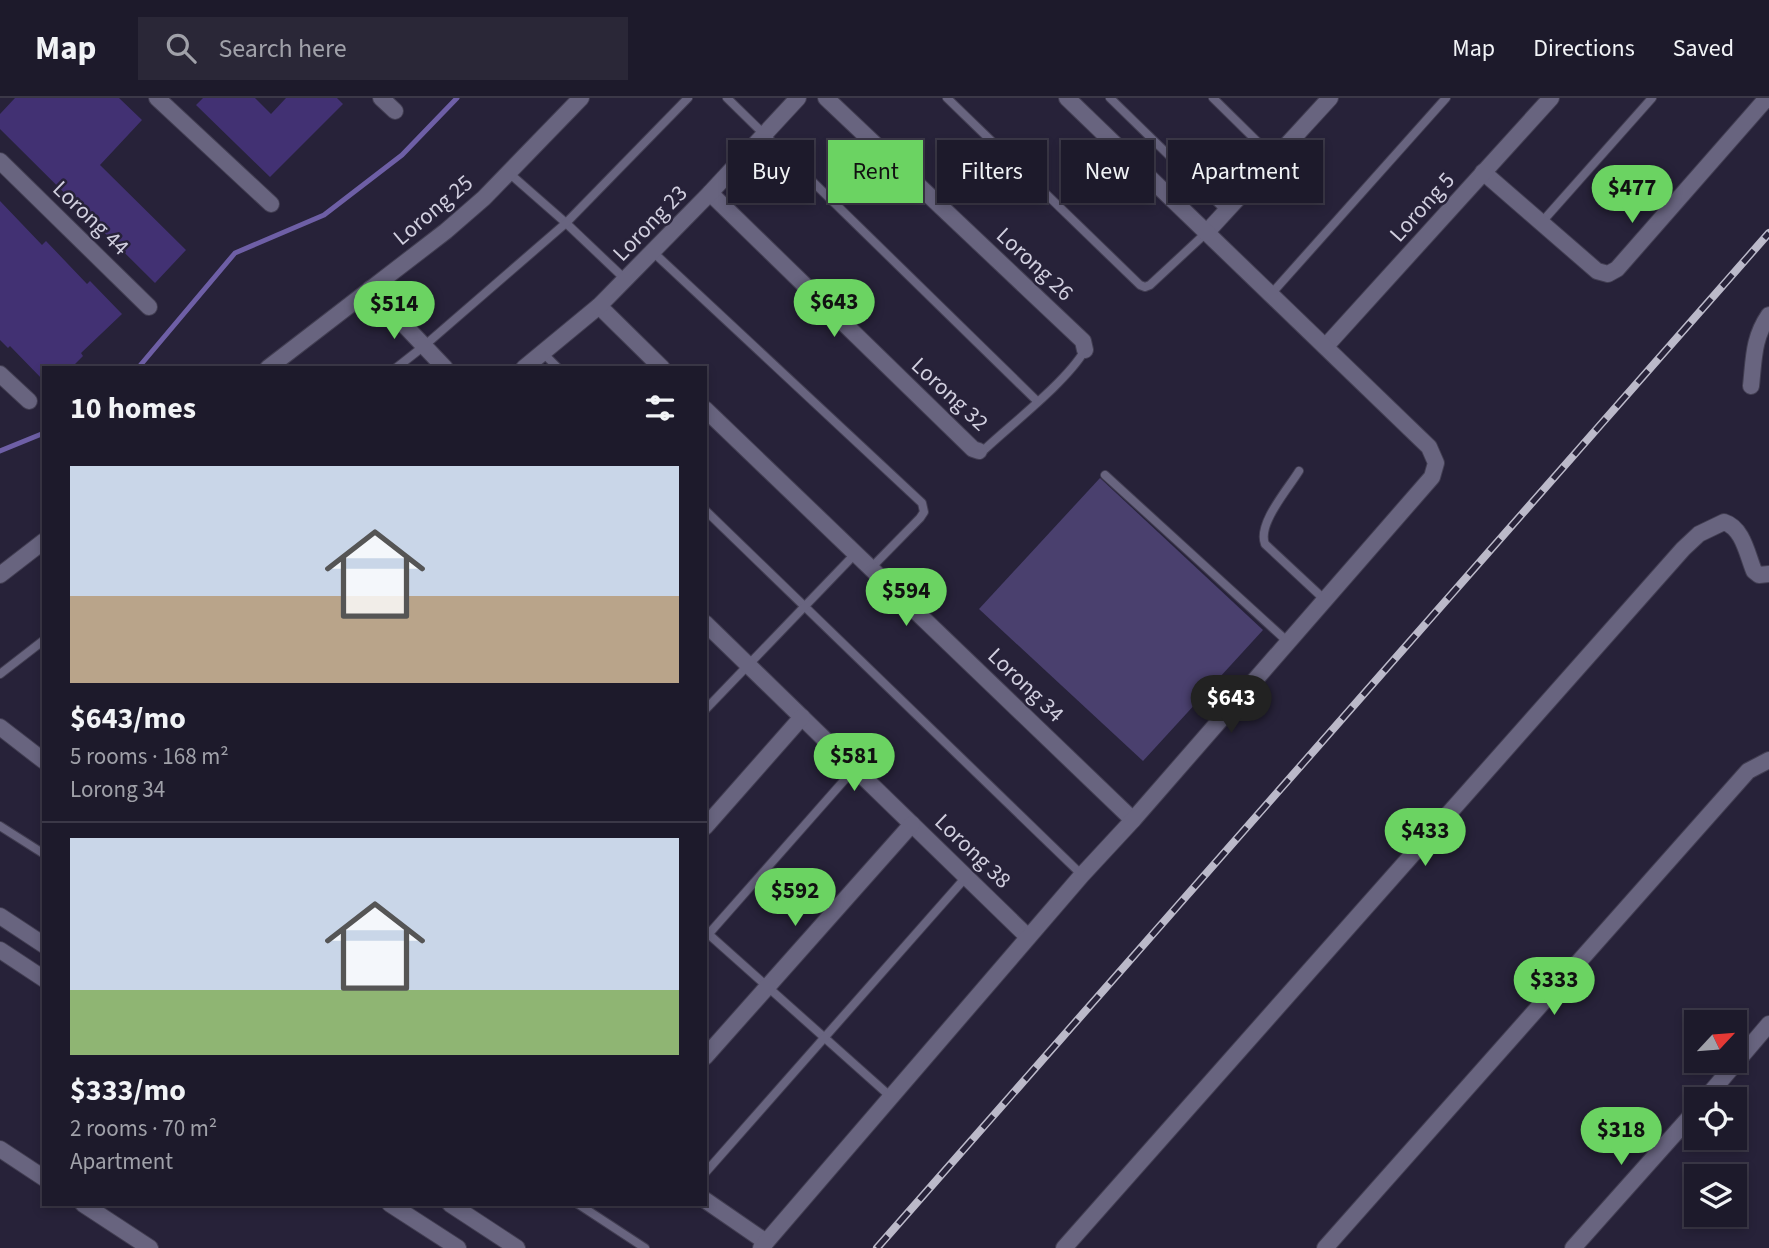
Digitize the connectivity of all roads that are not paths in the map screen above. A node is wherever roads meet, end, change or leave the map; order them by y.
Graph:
1 (157, 98) edge
2 (381, 98) edge
3 (581, 98) edge
4 (688, 98) edge
5 (727, 98) edge
6 (798, 98) edge
7 (826, 98) edge
8 (947, 98) edge
9 (1067, 98) edge
10 (1110, 98) edge
11 (1213, 98) edge
12 (1446, 98) edge
13 (1551, 98) edge
14 (1652, 98) edge
15 (1767, 98) edge
16 (1323, 100) edge
17 (395, 111) dead end
18 (765, 133) junction
19 (1256, 140) edge
20 (1289, 140) edge
21 (0, 161) edge
22 (509, 173) junction
23 (1483, 173) junction
24 (710, 193) junction
25 (1233, 203) edge
26 (271, 204) dead end
27 (1226, 211) junction
28 (566, 223) junction
29 (1541, 223) junction
30 (1206, 233) junction
31 (653, 252) junction
32 (626, 280) junction
33 (370, 289) junction
34 (1272, 293) junction
35 (599, 306) junction
36 (149, 307) dead end
37 (1769, 315) edge
38 (424, 346) junction
39 (1326, 346) junction
40 (1085, 349) joint
41 (543, 353) junction
42 (271, 366) edge
43 (399, 366) edge
44 (443, 366) edge
45 (527, 366) edge
46 (556, 366) edge
47 (660, 366) edge
48 (0, 374) edge
49 (1751, 386) dead end
50 (29, 401) dead end
51 (1037, 401) junction
52 (707, 411) edge
53 (979, 451) joint
54 (1299, 471) dead end
55 (1105, 475) dead end
56 (707, 512) edge
57 (42, 543) edge
58 (855, 554) junction
59 (871, 568) junction
60 (1769, 574) edge
61 (0, 575) edge
62 (1325, 600) junction
63 (804, 605) junction
64 (707, 625) edge
65 (42, 642) edge
66 (1288, 642) junction
67 (747, 664) junction
68 (0, 674) edge
69 (707, 708) edge
70 (802, 717) junction
71 (0, 727) edge
72 (42, 759) edge
73 (1769, 760) edge
74 (855, 768) junction
75 (1133, 820) junction
76 (912, 824) junction
77 (707, 825) edge
78 (0, 826) edge
79 (42, 853) edge
80 (1082, 874) junction
81 (966, 877) junction
82 (0, 916) edge
83 (707, 933) edge
84 (707, 935) edge
85 (1028, 937) junction
86 (42, 944) edge
87 (0, 950) edge
88 (42, 978) edge
89 (768, 986) junction
90 (1769, 1024) edge
91 (824, 1037) junction
92 (707, 1055) edge
93 (1715, 1087) edge
94 (891, 1097) junction
95 (1684, 1123) edge
96 (0, 1149) edge
97 (707, 1170) edge
98 (42, 1177) edge
99 (707, 1202) edge
100 (86, 1206) edge
101 (393, 1206) edge
102 (453, 1206) edge
103 (581, 1206) edge
104 (764, 1245) edge
105 (150, 1248) edge
106 (458, 1248) edge
107 (517, 1248) edge
108 (645, 1248) edge
109 (1063, 1248) edge
110 (1325, 1248) edge
111 (1573, 1248) edge

1 - 26 street
2 - 17 street
3 - 22 street, Lorong 25
4 - 28 lane
5 - 18 lane
6 - 18 street, Lorong 23
7 - 40 street, Lorong 26
8 - 30 lane
9 - 30 street
10 - 27 lane
11 - 19 lane
12 - 34 lane
13 - 23 street, Lorong 5
14 - 29 lane
15 - 29 street
16 - 20 street
18 - 24 street, Lorong 23
18 - 51 lane
21 - 36 street, Lorong 44
22 - 28 lane
22 - 33 street, Lorong 25
23 - 29 street
23 - 39 street, Lorong 5
24 - 31 street, Lorong 23
24 - 53 street, Lorong 32
25 - 27 street
27 - 30 street
28 - 32 lane
28 - 38 lane
30 - 34 street
31 - 32 street, Lorong 23
31 - 59 lane
32 - 35 street, Lorong 23
33 - 38 street
33 - 42 street, Lorong 25
34 - 39 street
35 - 41 street, Lorong 23
35 - 47 street
37 - 49 street
38 - 43 lane
38 - 44 street
39 - 62 street
40 - 51 lane
41 - 45 street, Lorong 23
41 - 46 lane
48 - 50 street
51 - 53 lane
52 - 58 street, Lorong 34
54 - 62 lane
55 - 66 lane
56 - 63 lane
57 - 61 street
58 - 59 street, Lorong 34
58 - 63 lane
59 - 75 street, Lorong 34
60 - 109 street
62 - 66 street
63 - 67 lane
63 - 80 lane
64 - 67 street, Lorong 38
65 - 68 lane
66 - 75 street
67 - 69 lane
67 - 70 street, Lorong 38
70 - 74 street, Lorong 38
70 - 77 street
71 - 72 street
73 - 110 street
74 - 76 street, Lorong 38
74 - 83 lane
75 - 80 street
76 - 81 street, Lorong 38
76 - 89 street
78 - 79 lane
80 - 85 street
81 - 85 street, Lorong 38
81 - 91 lane
82 - 86 street
84 - 89 lane
85 - 94 street
87 - 88 street
89 - 91 lane
89 - 92 street
90 - 93 street
91 - 94 lane
91 - 97 lane
94 - 104 street
95 - 111 street
96 - 98 street
99 - 104 street
100 - 105 street
101 - 106 street
102 - 107 street
103 - 108 lane

